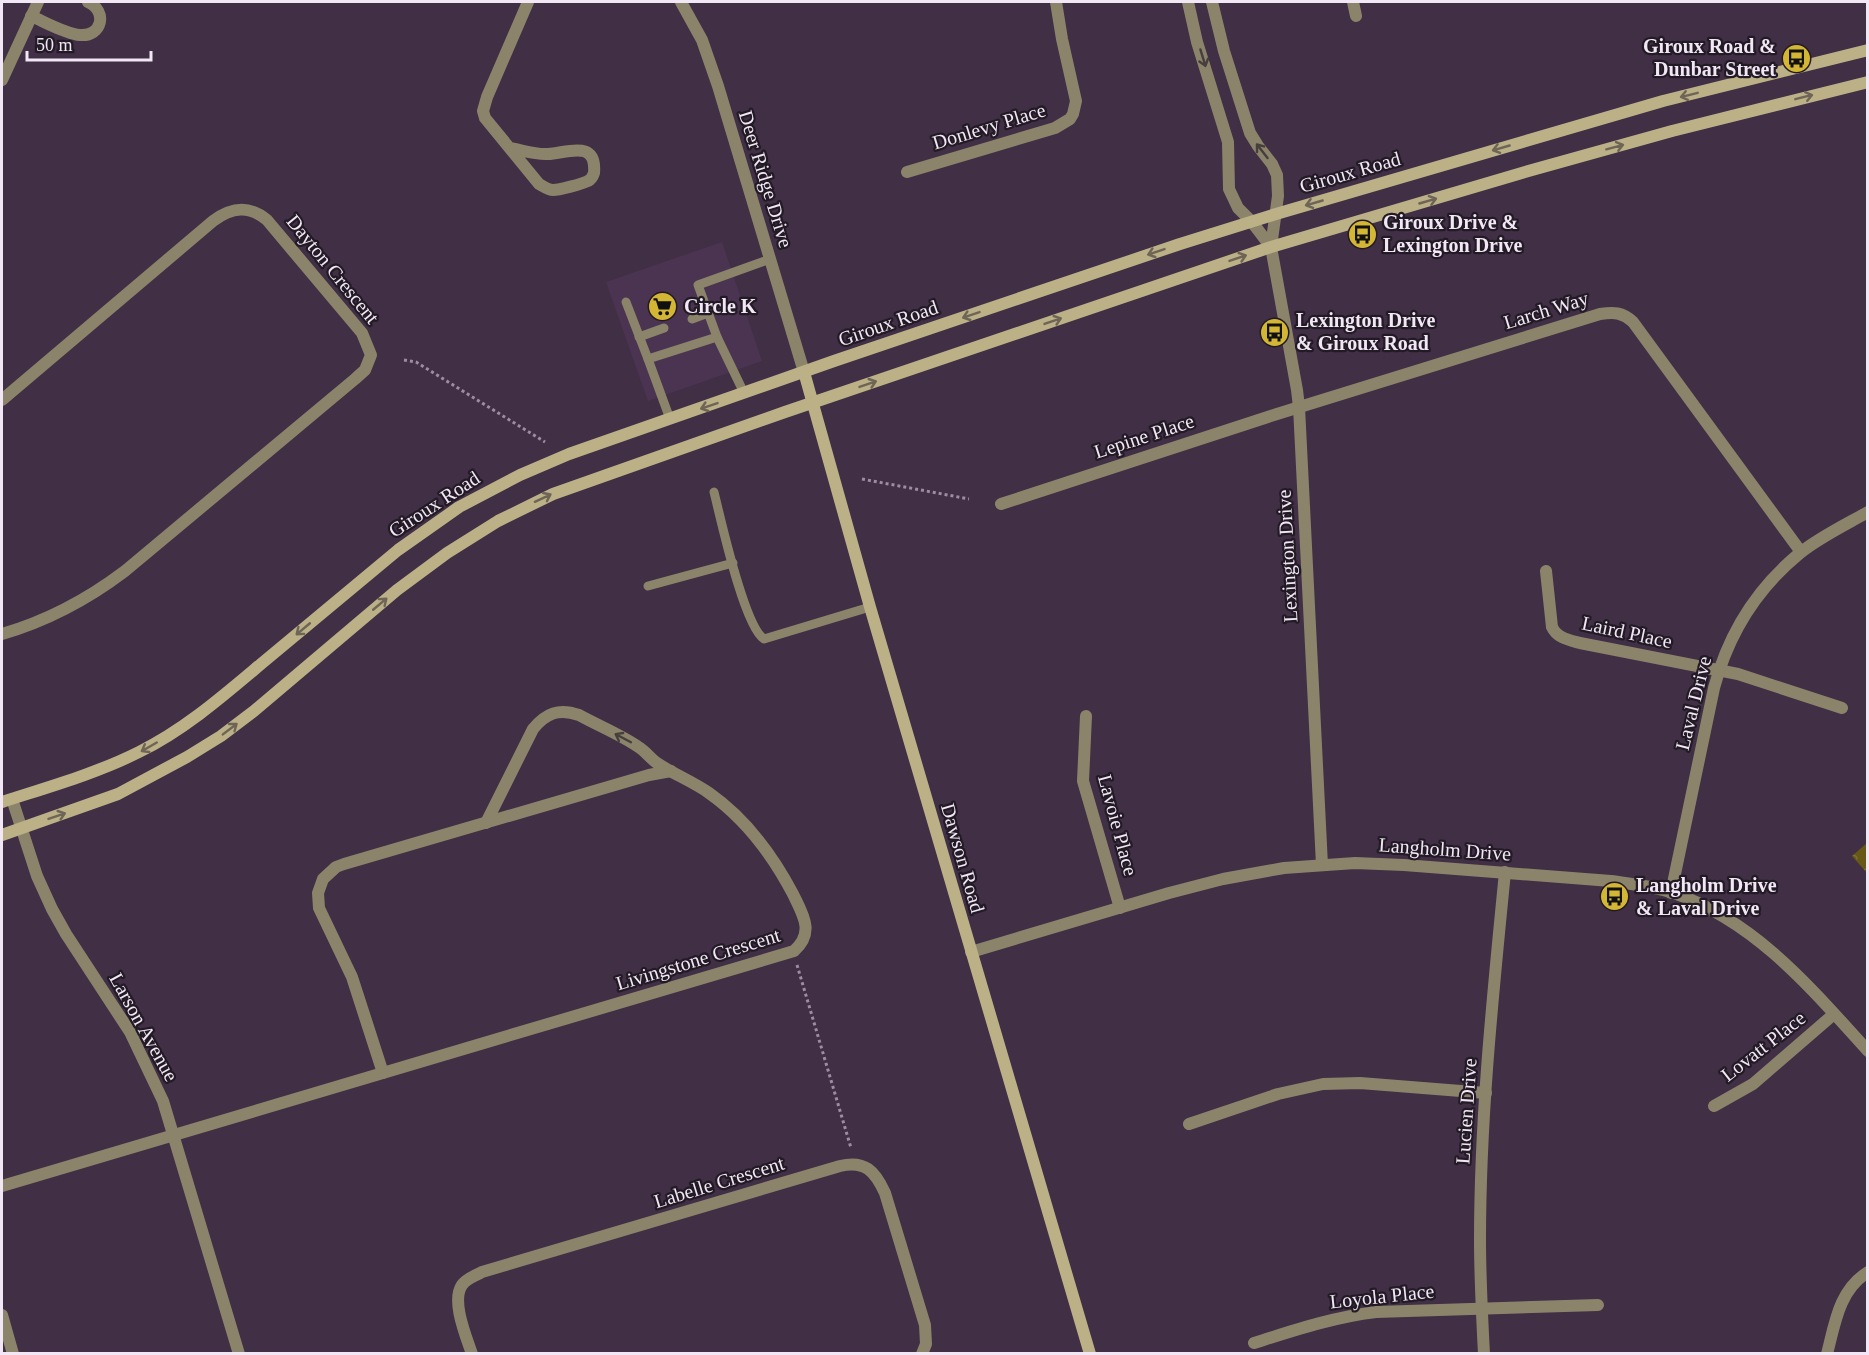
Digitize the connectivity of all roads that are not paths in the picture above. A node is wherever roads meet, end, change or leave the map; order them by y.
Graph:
1 (38, 2) edge
2 (88, 2) edge
3 (528, 2) edge
4 (681, 2) edge
5 (1056, 2) edge
6 (1188, 2) edge
7 (1212, 2) edge
8 (1353, 2) edge
9 (32, 16) junction
10 (1356, 16) dead end
11 (1868, 50) edge
12 (2, 80) edge
13 (1868, 82) edge
14 (510, 148) junction
15 (907, 172) dead end
16 (1276, 214) junction
17 (1252, 222) junction
18 (1271, 247) junction
19 (770, 259) junction
20 (626, 302) dead end
21 (708, 313) junction
22 (692, 319) dead end
23 (664, 328) dead end
24 (639, 337) junction
25 (717, 337) junction
26 (648, 359) junction
27 (804, 372) junction
28 (744, 393) junction
29 (2, 400) edge
30 (813, 403) junction
31 (1299, 407) junction
32 (670, 419) junction
33 (714, 492) dead end
34 (1001, 504) dead end
35 (1868, 512) edge
36 (1801, 552) junction
37 (733, 563) junction
38 (1546, 571) dead end
39 (648, 586) dead end
40 (870, 607) junction
41 (2, 634) edge
42 (1719, 671) junction
43 (1842, 708) dead end
44 (1086, 716) dead end
45 (671, 771) junction
46 (7, 801) edge
47 (486, 823) junction
48 (21, 828) junction
49 (2, 835) edge
50 (1322, 865) junction
51 (1505, 872) junction
52 (1671, 893) junction
53 (1120, 908) junction
54 (971, 952) junction
55 (1834, 1014) junction
56 (1868, 1051) edge
57 (383, 1073) junction
58 (1486, 1093) junction
59 (1714, 1106) dead end
60 (1189, 1124) dead end
61 (174, 1135) junction
62 (2, 1186) edge
63 (1868, 1272) edge
64 (1598, 1305) dead end
65 (1482, 1308) junction
66 (2, 1315) edge
67 (1254, 1343) dead end
68 (13, 1353) edge
69 (239, 1353) edge
70 (472, 1353) edge
71 (922, 1353) edge
72 (1090, 1353) edge
73 (1484, 1353) edge
74 (1827, 1353) edge

1 - 9 street
2 - 9 street
3 - 14 street
4 - 19 street, Deer Ridge Drive
5 - 15 street, Donlevy Place
6 -> 17 street
16 -> 7 street
8 - 10 street
9 - 12 street
11 -> 16 main road, Giroux Road
18 -> 13 main road
14 - 14 street
16 - 17 main road, Giroux Road
16 - 18 street
17 - 18 street
17 -> 27 main road, Giroux Road
30 -> 18 main road
18 - 31 street, Lexington Drive
19 - 21 lane
19 - 27 street, Deer Ridge Drive
20 - 24 lane
21 - 22 lane
21 - 25 lane
23 - 24 lane
24 - 26 lane
25 - 26 lane
25 - 28 lane
26 - 32 lane
27 - 28 main road, Giroux Road
27 - 30 main road, Dawson Road
28 -> 32 main road, Giroux Road
29 - 41 street, Dayton Crescent
30 - 40 main road, Dawson Road
48 -> 30 main road
31 - 34 street, Lepine Place
31 - 36 street, Larch Way
31 - 50 street, Lexington Drive
32 -> 46 main road, Giroux Road
33 - 37 lane
35 - 36 street, Laval Drive
36 - 42 street, Laval Drive
37 - 39 lane
37 - 40 lane
38 - 42 street, Laird Place
40 - 54 main road, Dawson Road
42 - 43 street
42 - 52 street, Laval Drive
44 - 53 street, Lavoie Place
45 - 47 street
45 -> 47 street, Livingstone Crescent
45 - 57 street, Livingstone Crescent
46 - 48 street, Larson Avenue
47 - 57 street
48 - 49 main road
48 - 61 street, Larson Avenue
50 - 51 street, Langholm Drive
50 - 53 street, Langholm Drive
51 - 52 street, Langholm Drive
51 - 58 street, Lucien Drive
52 - 55 street, Langholm Drive
53 - 54 street, Langholm Drive
54 - 72 main road, Dawson Road
55 - 56 street, Langholm Drive
55 - 59 street, Lovatt Place
57 - 61 street, Livingstone Crescent
58 - 60 street
58 - 65 street, Lucien Drive
61 - 62 street, Livingstone Crescent
61 - 69 street, Larson Avenue
63 - 74 street
64 - 65 street, Loyola Place
65 - 67 street, Loyola Place
65 - 73 street, Lucien Drive
66 - 68 street
70 - 71 street, Labelle Crescent

